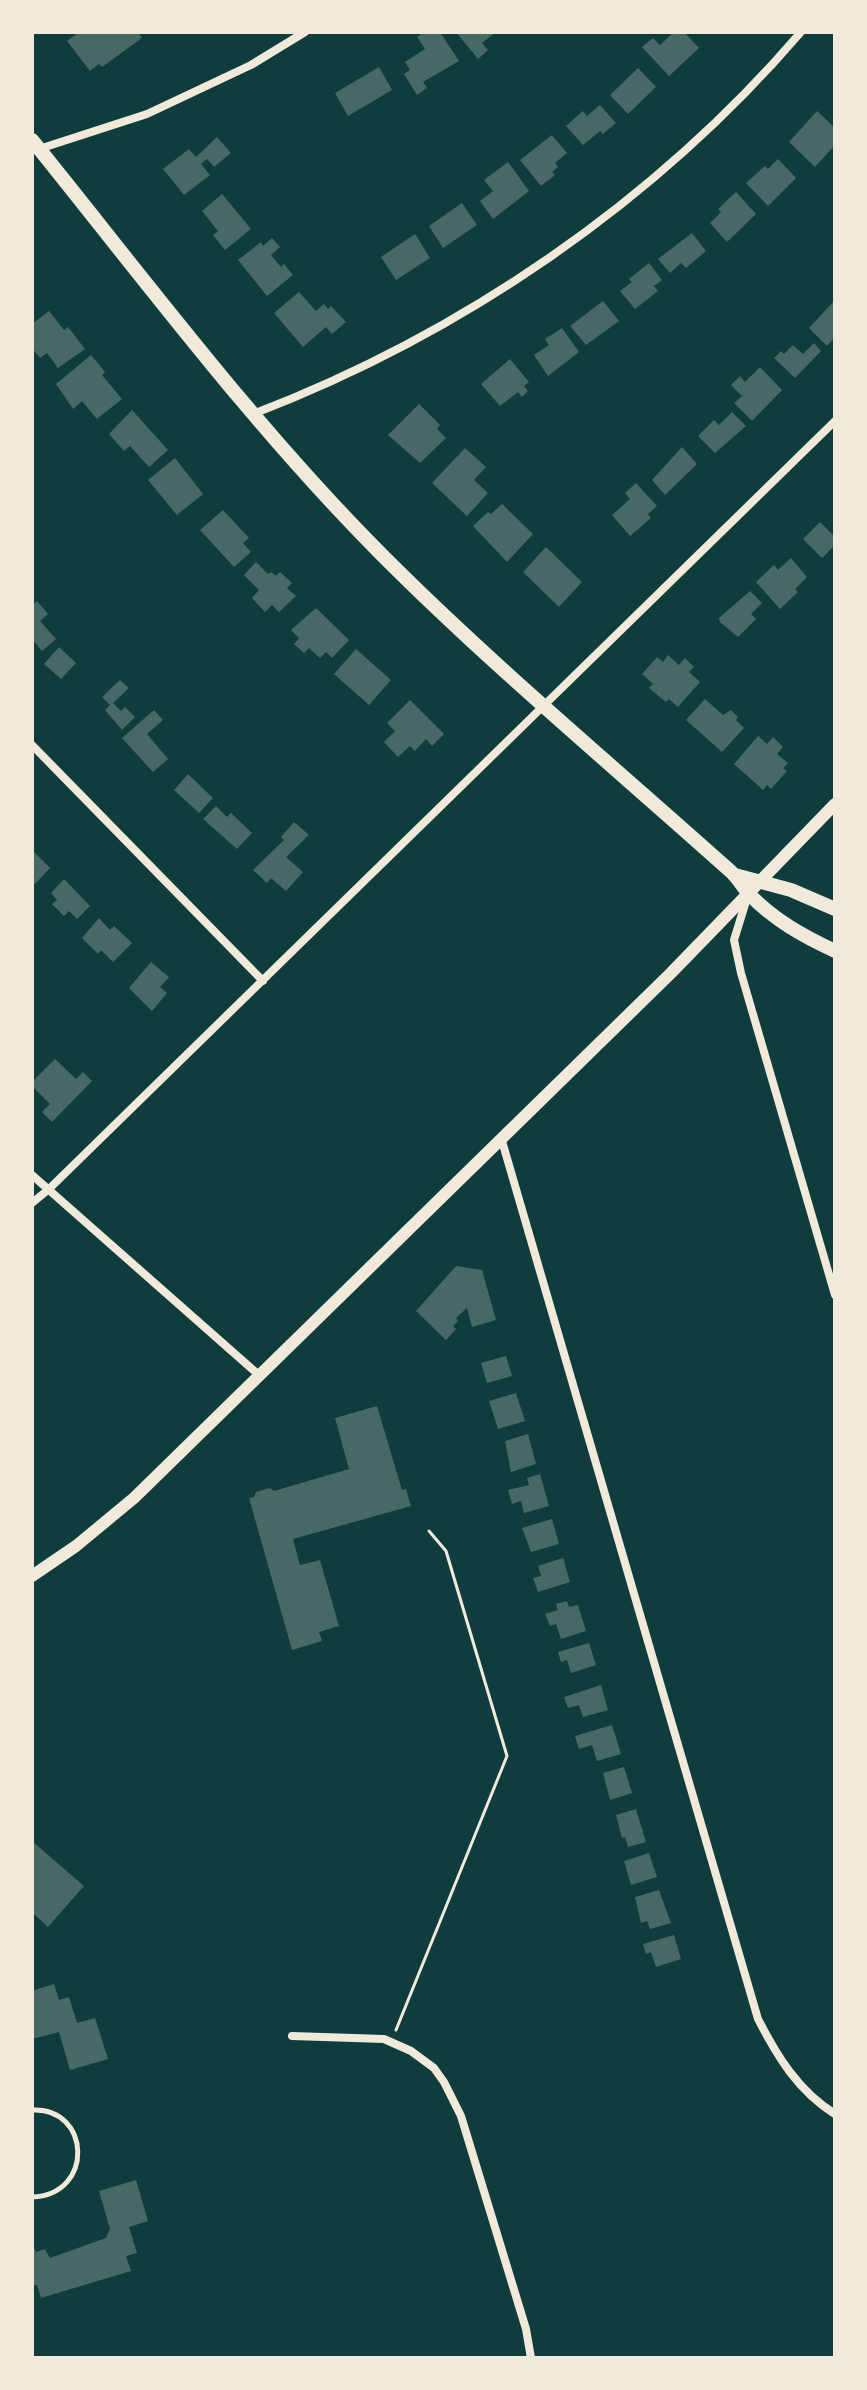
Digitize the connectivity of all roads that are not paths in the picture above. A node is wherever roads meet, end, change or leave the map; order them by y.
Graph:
1 (305, 32) edge
2 (801, 32) edge
3 (36, 145) edge
4 (252, 414) junction
5 (835, 421) edge
6 (545, 705) junction
7 (32, 745) edge
8 (835, 804) edge
9 (735, 875) junction
10 (760, 881) junction
11 (749, 893) junction
12 (835, 909) edge
13 (835, 951) edge
14 (263, 981) junction
15 (502, 1141) junction
16 (32, 1175) edge
17 (49, 1189) junction
18 (32, 1203) edge
19 (824, 1258) junction
20 (835, 1263) edge
21 (835, 1295) edge
22 (260, 1376) junction
23 (32, 1576) edge
24 (292, 2036) dead end
25 (32, 2110) edge
26 (835, 2114) edge
27 (32, 2197) edge
28 (531, 2358) edge

1 - 3 street
2 - 4 street
3 - 4 main road
4 - 6 main road
5 - 6 street
6 - 9 main road
6 - 14 street
7 - 14 street
8 - 10 street
9 - 10 main road
9 - 11 main road
10 - 11 street
10 - 12 main road
11 - 13 main road
11 - 15 street
11 - 19 street
14 - 17 street
15 - 22 street
15 - 26 street
16 - 17 street
17 - 18 street
17 - 22 street
19 - 20 street
19 - 21 street
22 - 23 street
24 - 28 street
25 - 27 lane

